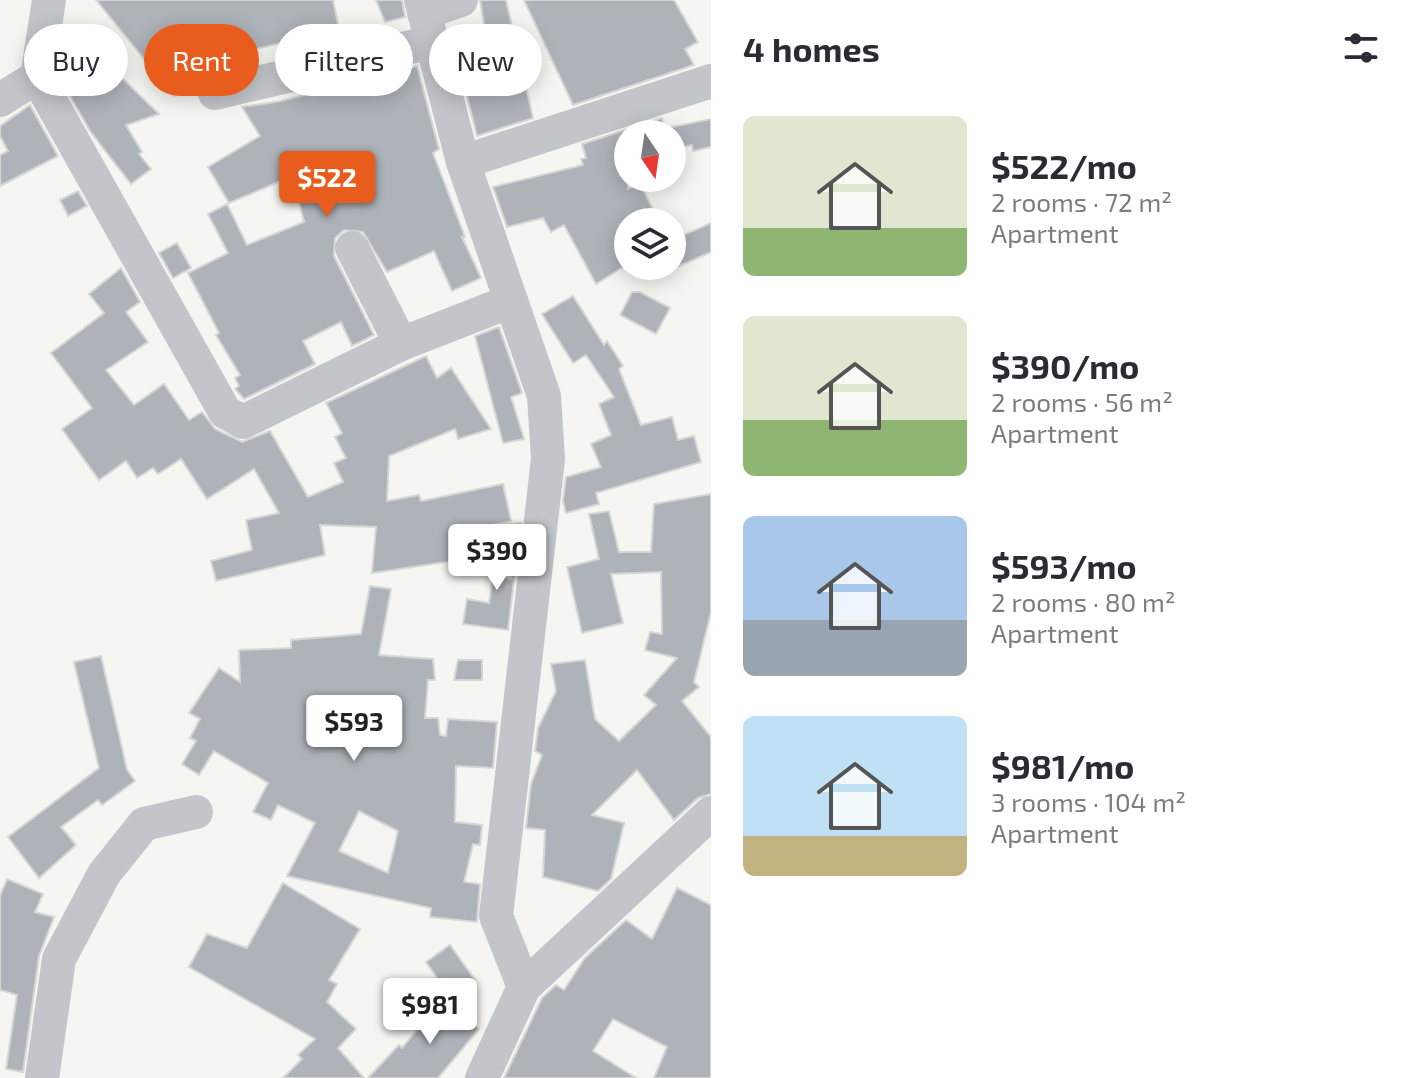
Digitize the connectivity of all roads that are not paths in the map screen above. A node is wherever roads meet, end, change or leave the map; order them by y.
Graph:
1 (49, 0) edge
2 (461, 0) edge
3 (426, 18) edge
4 (45, 24) edge
5 (259, 77) edge
6 (711, 81) edge
7 (24, 85) edge
8 (48, 96) edge
9 (0, 100) edge
10 (463, 162) junction
11 (352, 248) dead end
12 (511, 301) junction
13 (401, 344) junction
14 (196, 812) dead end
15 (711, 813) edge
16 (524, 987) junction
17 (42, 1078) edge
18 (482, 1078) edge

1 - 4 street
2 - 3 street
3 - 5 street
3 - 10 street
6 - 10 street
7 - 9 street
8 - 13 street
10 - 12 street
11 - 13 street
12 - 13 street
12 - 16 street
14 - 17 street
15 - 16 street
16 - 18 street

